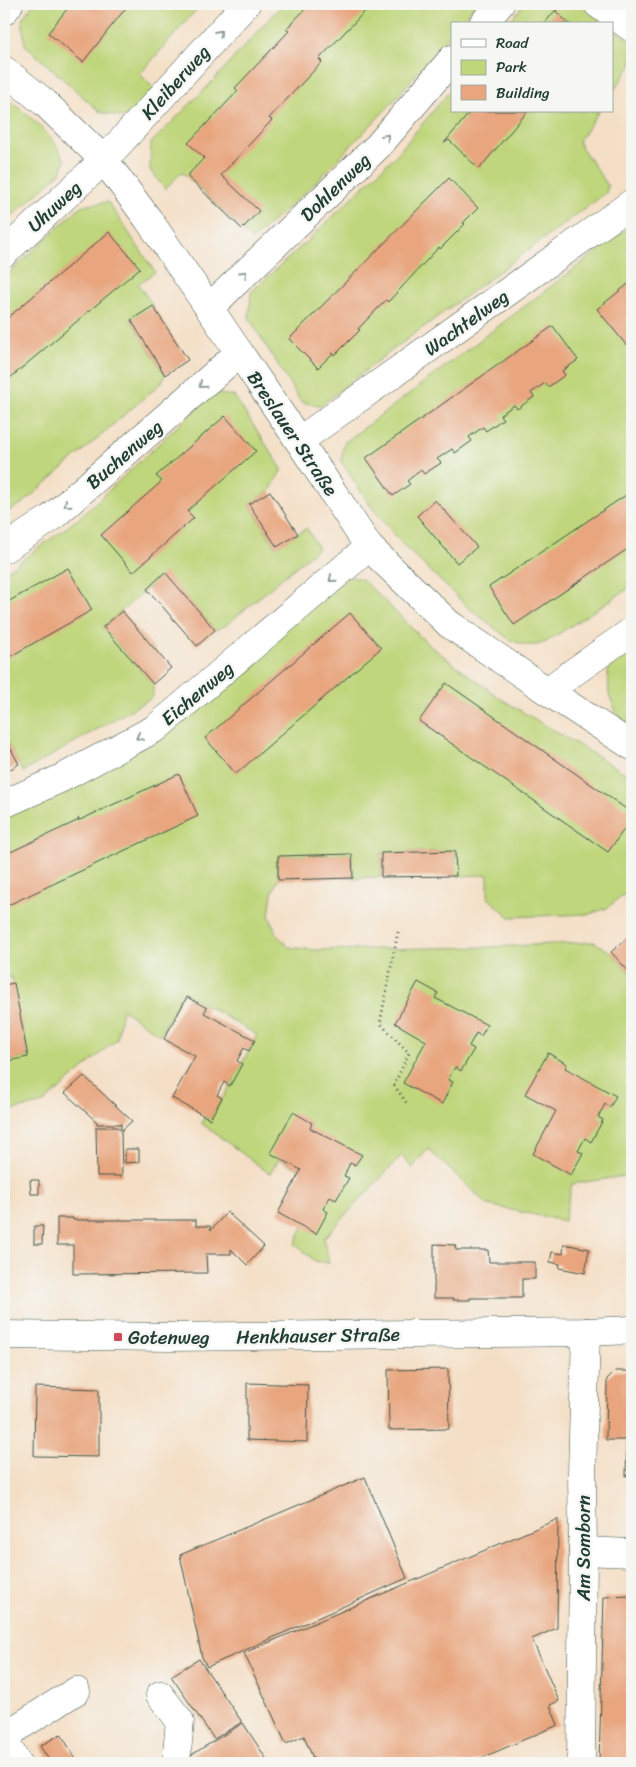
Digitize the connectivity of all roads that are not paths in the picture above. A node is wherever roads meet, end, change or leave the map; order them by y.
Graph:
1 (9, 4) edge
2 (246, 4) edge
3 (500, 4) edge
4 (598, 4) edge
5 (4, 11) edge
6 (484, 22) edge
7 (632, 28) edge
8 (451, 60) edge
9 (4, 70) edge
10 (104, 160) junction
11 (632, 203) edge
12 (4, 253) edge
13 (209, 308) junction
14 (239, 353) junction
15 (299, 441) junction
16 (369, 547) junction
17 (4, 549) edge
18 (632, 631) edge
19 (547, 691) junction
20 (632, 746) edge
21 (4, 804) edge
22 (632, 1330) edge
23 (586, 1332) junction
24 (4, 1335) edge
25 (584, 1551) junction
26 (632, 1553) edge
27 (76, 1691) dead end
28 (160, 1694) dead end
29 (4, 1736) edge
30 (4, 1740) edge
31 (17, 1763) edge
32 (176, 1763) edge
33 (581, 1763) edge

1 - 5 street
10 -> 2 street, Kleiberweg
3 - 6 street
4 - 7 street
13 -> 8 street, Dohlenweg
9 - 10 street, Breslauer Straße
10 - 12 street, Uhuweg
10 - 13 street, Breslauer Straße
11 - 15 street, Wachtelweg
13 - 14 street, Breslauer Straße
14 - 15 street, Breslauer Straße
14 -> 17 street, Buchenweg
15 - 16 street, Breslauer Straße
16 - 19 street, Breslauer Straße
16 -> 21 street, Eichenweg
18 - 19 street
19 - 20 street, Breslauer Straße
22 - 23 street, Henkhauser Straße
23 - 24 street, Henkhauser Straße
23 - 25 street, Am Somborn
25 - 26 street
25 - 33 street, Am Somborn
27 - 29 street
28 - 32 street
30 - 31 street

